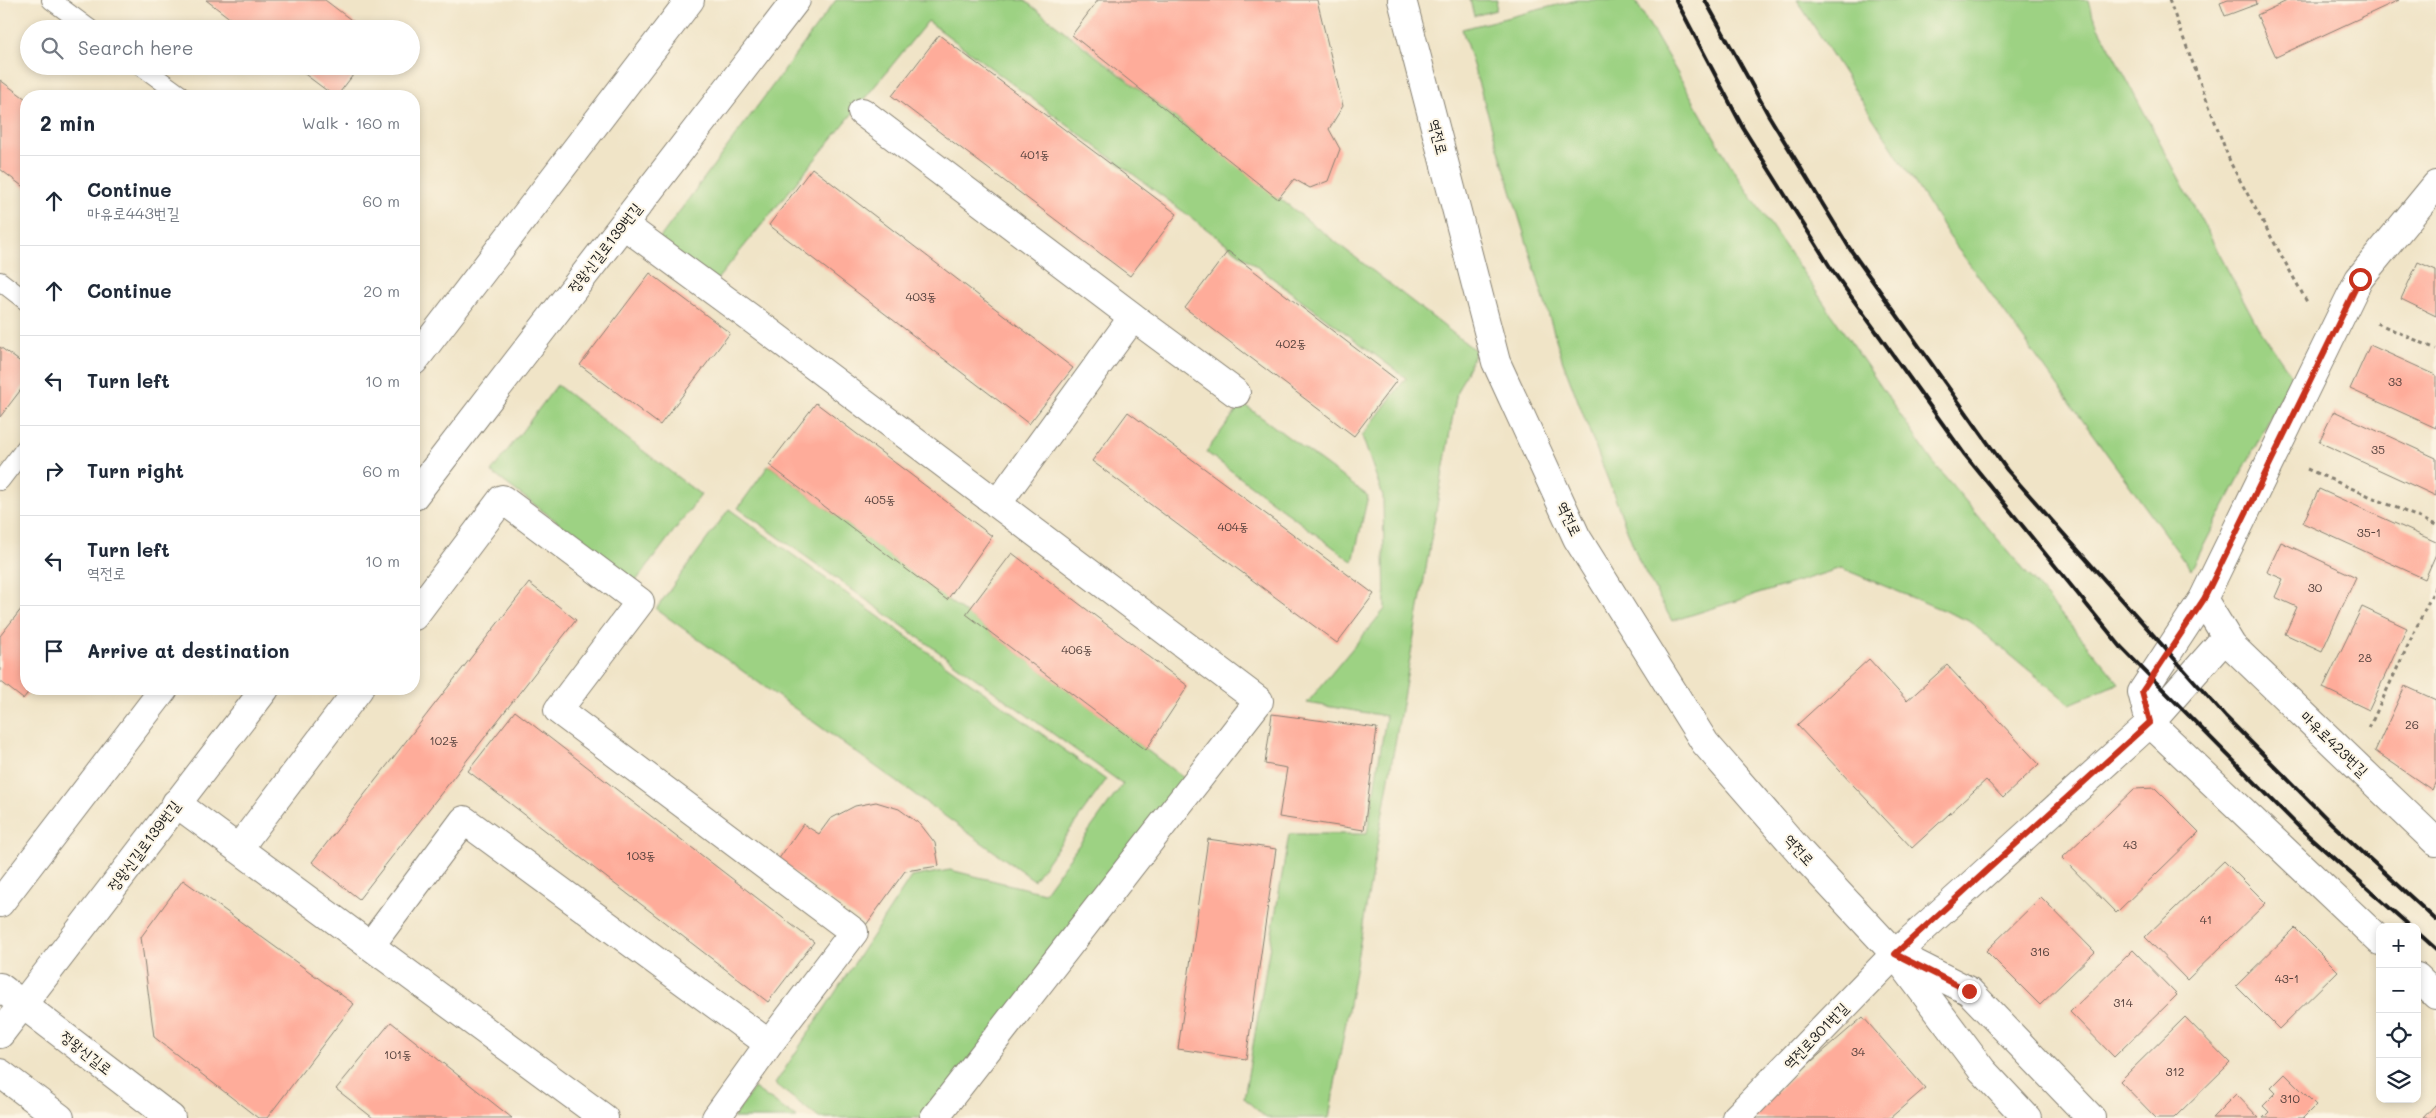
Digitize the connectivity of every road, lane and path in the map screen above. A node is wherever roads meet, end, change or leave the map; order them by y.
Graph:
1 (51, 0) edge
2 (690, 0) edge
3 (796, 0) edge
4 (1402, 0) edge
5 (2169, 0) edge
6 (78, 20) edge
7 (153, 75) edge
8 (174, 90) edge
9 (862, 112) dead end
10 (2436, 185) edge
11 (624, 225) junction
12 (0, 281) edge
13 (20, 296) edge
14 (1133, 317) junction
15 (2376, 322) dead end
16 (2329, 342) junction
17 (2436, 349) edge
18 (420, 353) edge
19 (1236, 393) dead end
20 (20, 455) edge
21 (2305, 468) dead end
22 (0, 481) edge
23 (420, 488) edge
24 (997, 504) junction
25 (2436, 525) edge
26 (2436, 586) edge
27 (2204, 599) junction
28 (420, 608) edge
29 (2229, 641) junction
30 (159, 695) edge
31 (260, 695) edge
32 (354, 695) edge
33 (2150, 722) junction
34 (2368, 729) dead end
35 (176, 804) junction
36 (2436, 842) edge
37 (238, 849) junction
38 (0, 903) edge
39 (2376, 937) edge
40 (370, 946) junction
41 (1895, 954) junction
42 (2421, 981) edge
43 (0, 987) edge
44 (2436, 995) edge
45 (23, 1004) junction
46 (0, 1034) edge
47 (769, 1044) junction
48 (0, 1073) edge
49 (60, 1118) edge
50 (171, 1118) edge
51 (604, 1118) edge
52 (716, 1118) edge
53 (934, 1118) edge
54 (1736, 1118) edge
55 (2027, 1118) edge
56 (2091, 1118) edge

1 - 6 lane
2 - 18 street
3 - 11 street, 정왕신길로139번길
4 - 41 street, 역전로
5 - 16 path
7 - 8 lane
9 - 14 street
10 - 16 street
11 - 23 street, 정왕신길로139번길
11 - 24 street
12 - 13 lane
14 - 19 street
14 - 24 street
15 - 17 path
16 - 27 street
20 - 22 lane
21 - 25 path
24 - 53 street
26 - 34 path
27 - 29 street, 마유로423번길
27 - 33 street
28 - 47 street
29 - 33 street, 역전로301번길
29 - 36 street, 마유로423번길
30 - 38 street
31 - 35 street, 정왕신길로139번길
32 - 37 street
33 - 39 street
33 - 41 street, 역전로301번길
35 - 37 street
35 - 45 street, 정왕신길로139번길
37 - 40 street
40 - 47 street
40 - 51 street
41 - 54 street, 역전로301번길
41 - 55 street, 역전로
41 - 56 street, 역전로
42 - 44 street
43 - 45 street, 정왕신길로
45 - 46 street, 정왕신길로139번길
45 - 50 street, 정왕신길로
47 - 52 street
48 - 49 street

